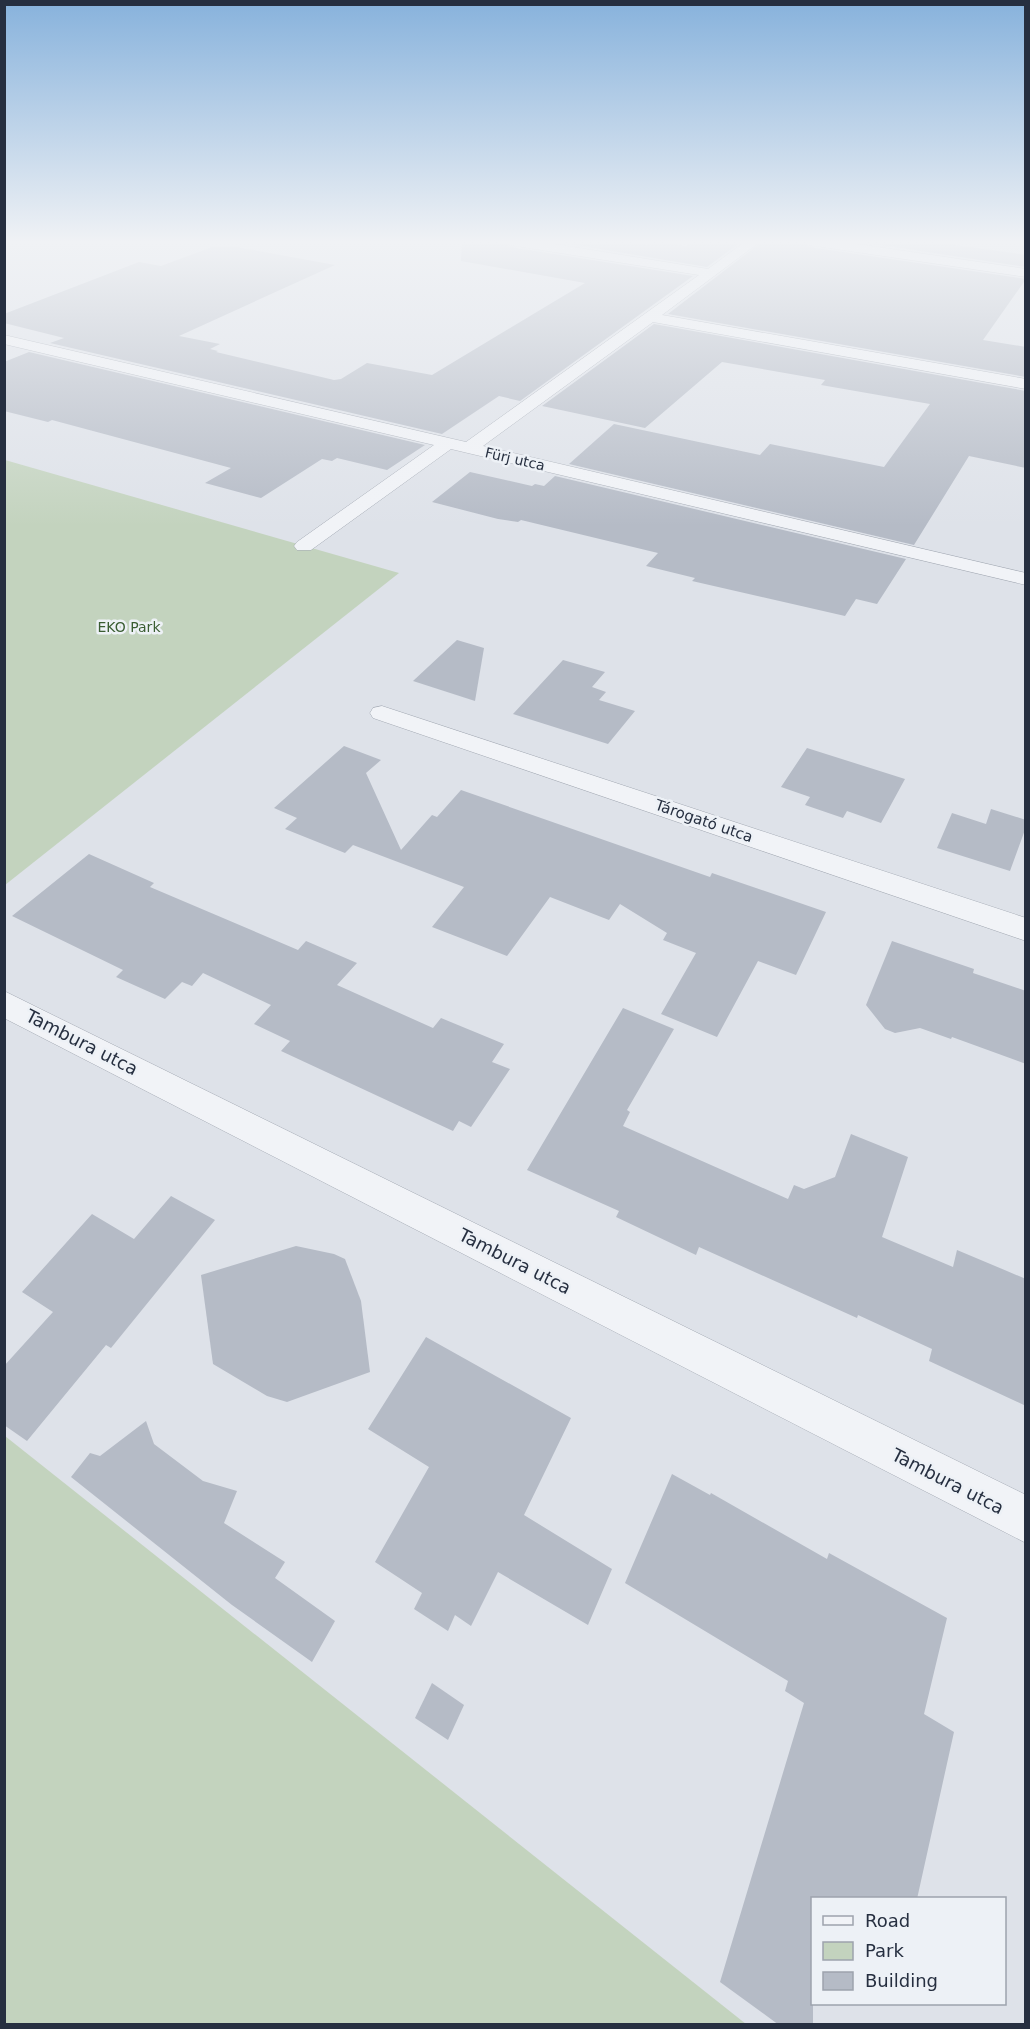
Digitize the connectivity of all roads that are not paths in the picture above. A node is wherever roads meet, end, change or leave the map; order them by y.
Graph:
1 (624, 336) edge
2 (755, 336) edge
3 (4, 339) edge
4 (1026, 384) edge
5 (448, 443) junction
6 (470, 448) junction
7 (304, 546) dead end
8 (1026, 579) edge
9 (382, 712) dead end
10 (1026, 930) edge
11 (4, 1003) edge
12 (1026, 1520) edge

1 - 6 street
2 - 4 street
3 - 5 street, Fürj utca
5 - 6 street, Fürj utca
5 - 7 street
6 - 8 street, Fürj utca
9 - 10 street, Tárogató utca
11 - 12 street, Tambura utca

